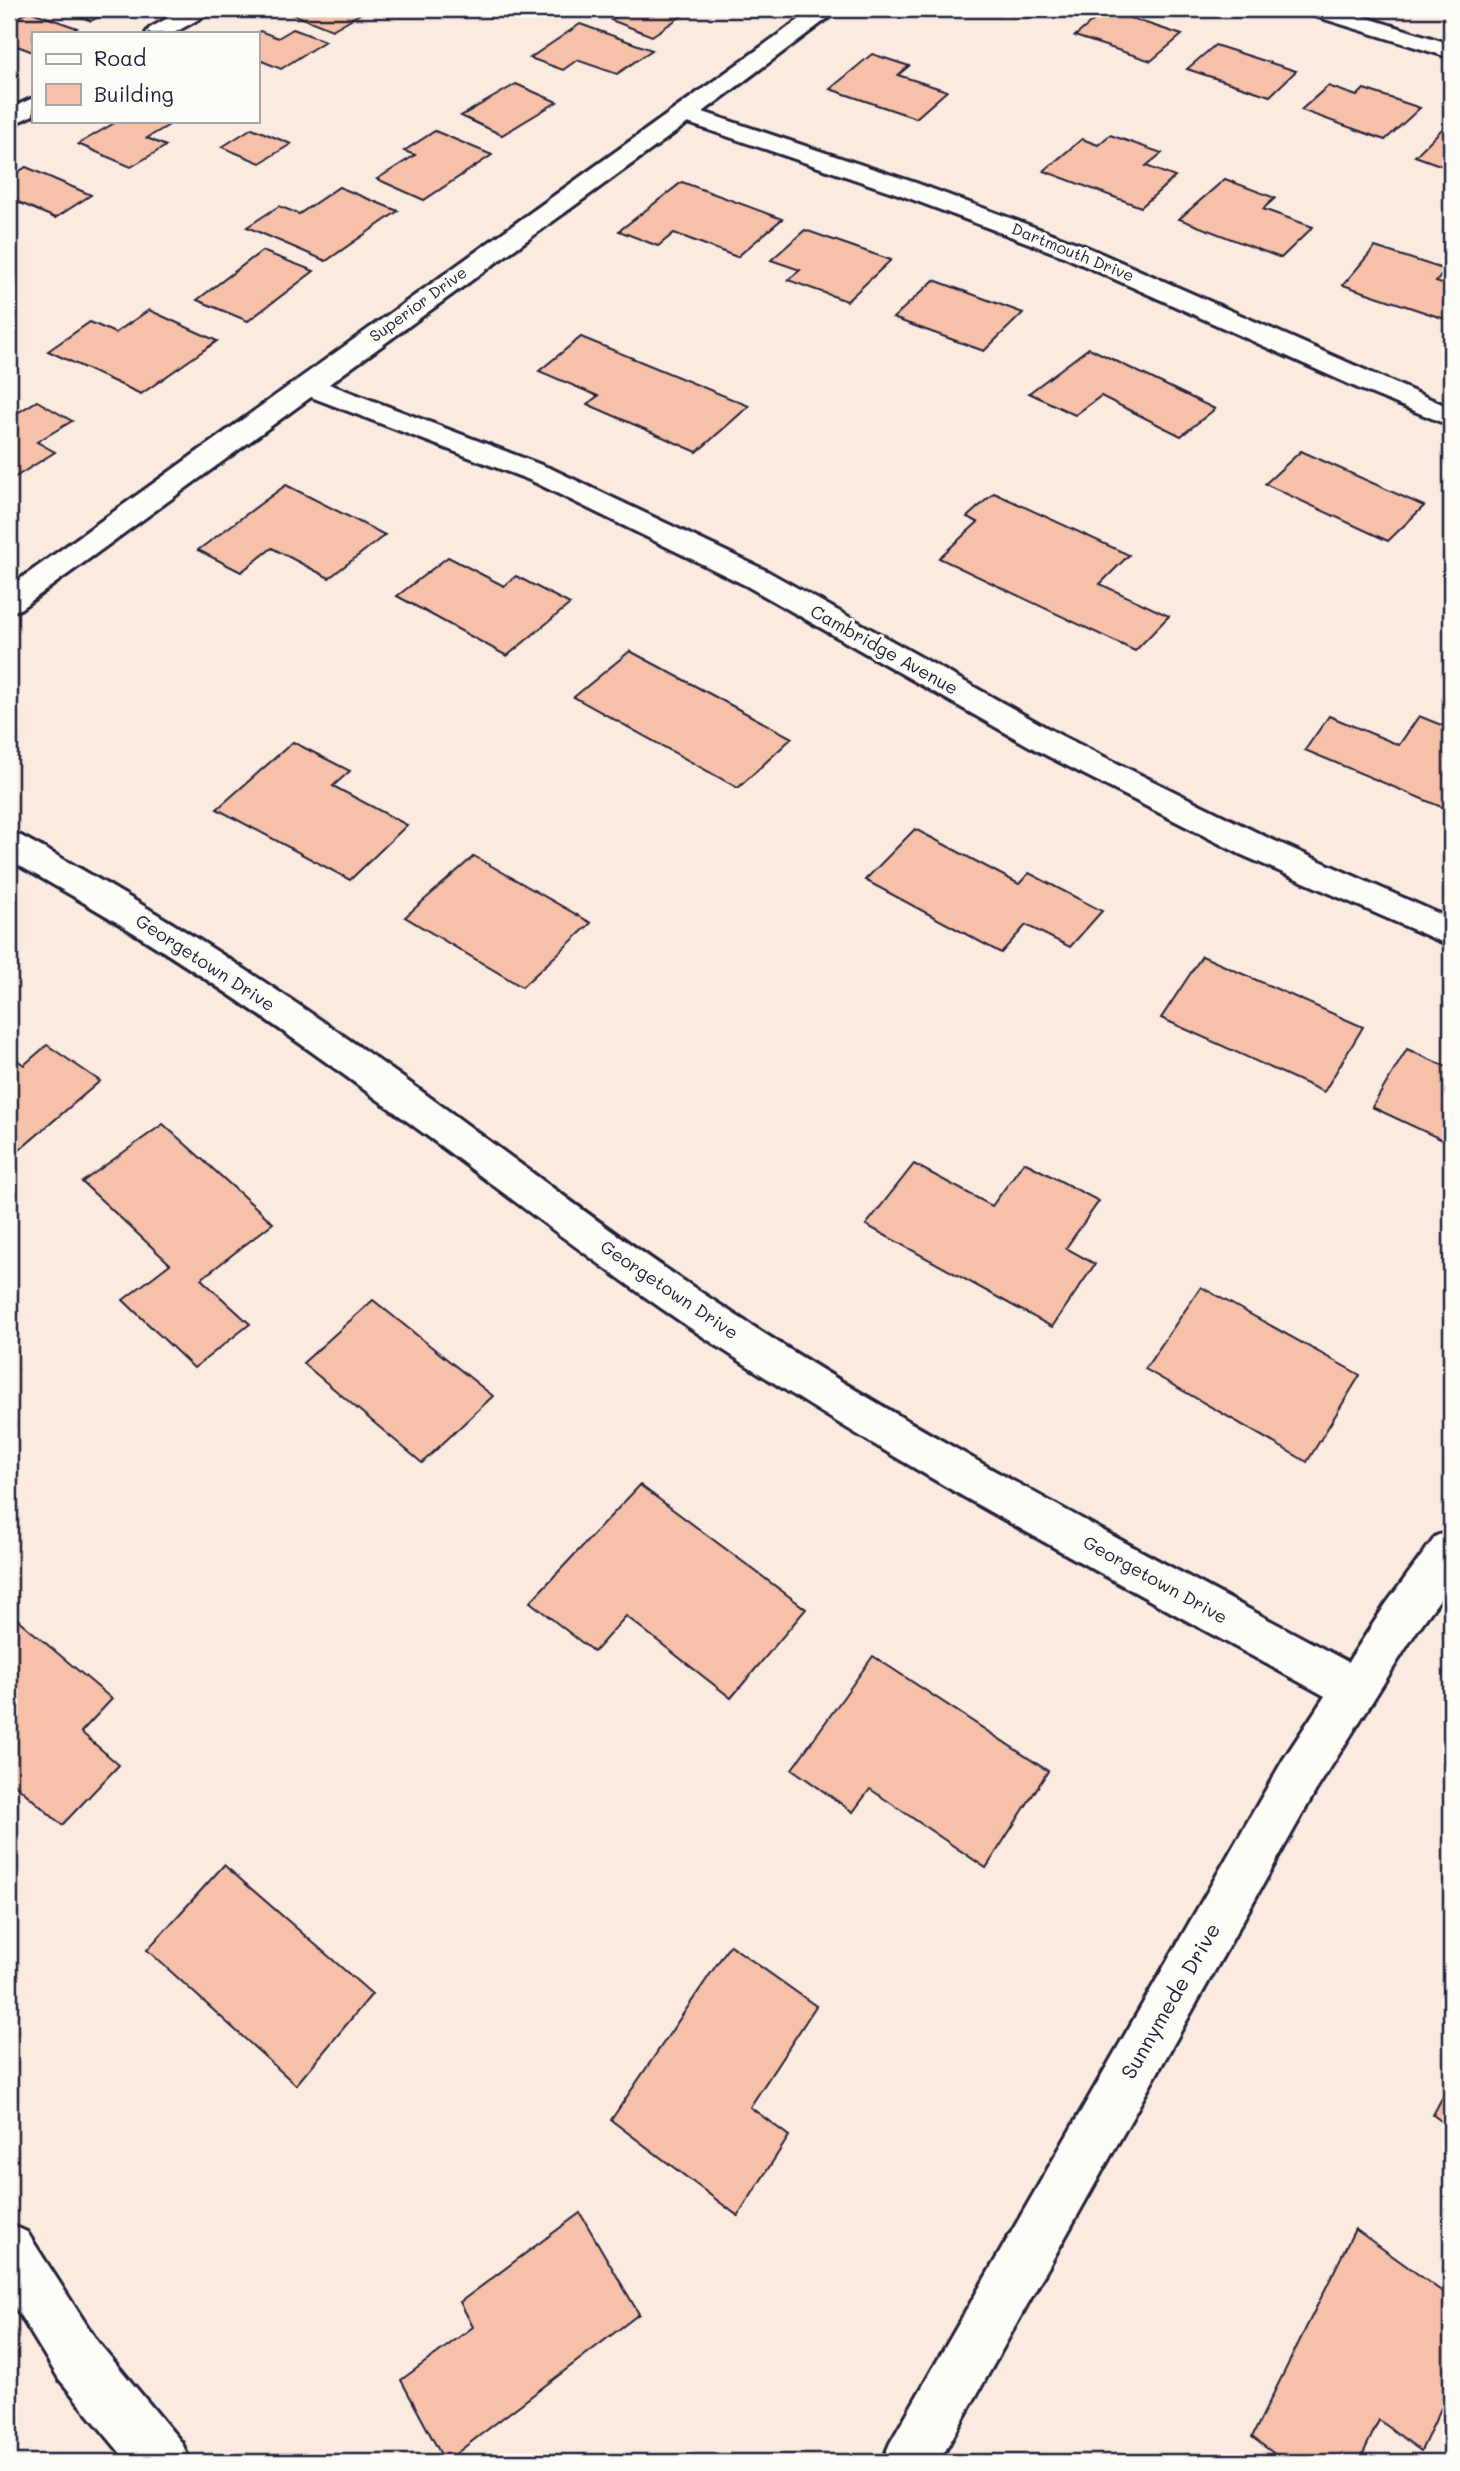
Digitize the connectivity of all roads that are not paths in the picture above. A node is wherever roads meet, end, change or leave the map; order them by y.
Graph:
1 (200, 9) edge
2 (829, 9) edge
3 (1316, 9) edge
4 (160, 32) edge
5 (1451, 51) edge
6 (32, 106) edge
7 (683, 113) junction
8 (9, 120) edge
9 (308, 386) junction
10 (1451, 418) edge
11 (9, 602) edge
12 (9, 845) edge
13 (1451, 933) edge
14 (1451, 1550) edge
15 (1357, 1690) junction
16 (9, 2250) edge
17 (163, 2462) edge
18 (909, 2462) edge

1 - 4 street
2 - 7 street, Superior Drive
3 - 5 street
6 - 8 street
7 - 9 street, Superior Drive
7 - 10 street, Dartmouth Drive
9 - 11 street, Superior Drive
9 - 13 street, Cambridge Avenue
12 - 15 street, Georgetown Drive
14 - 15 street, Sunnymede Drive
15 - 18 street, Sunnymede Drive
16 - 17 street

